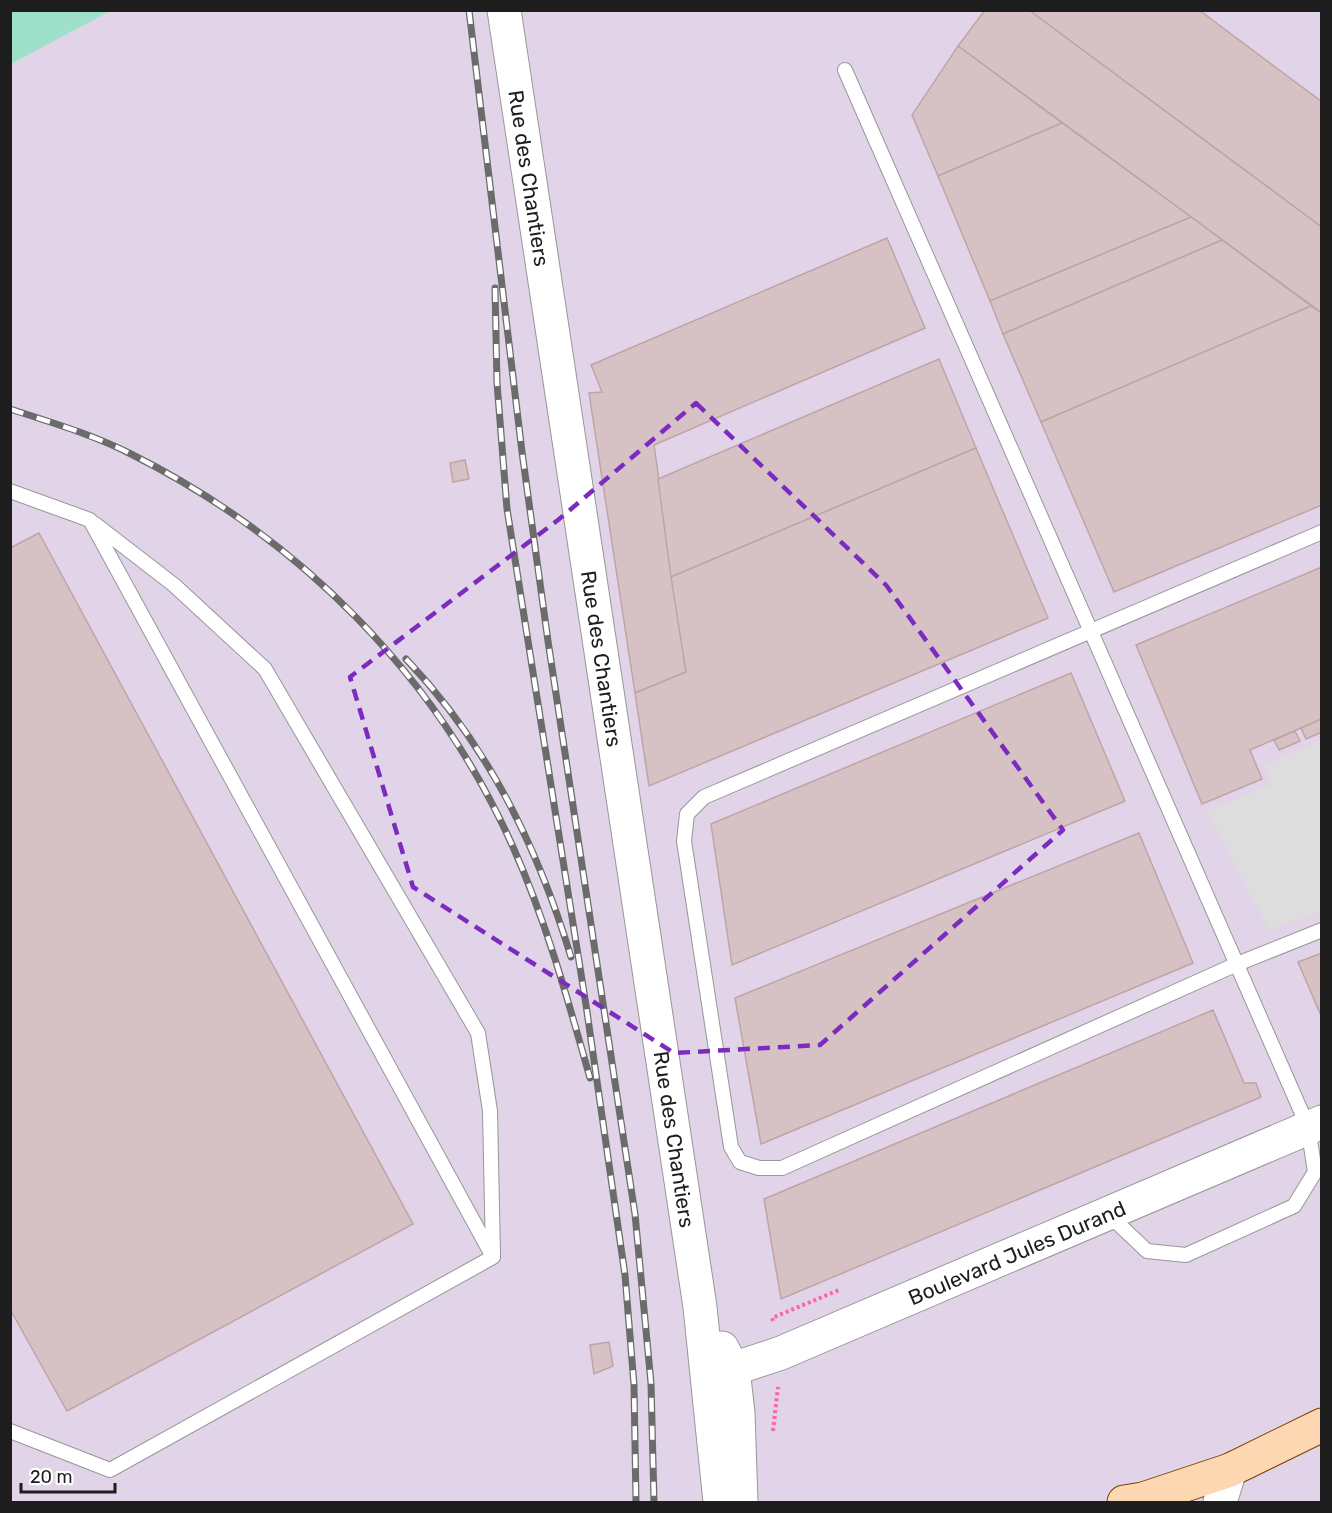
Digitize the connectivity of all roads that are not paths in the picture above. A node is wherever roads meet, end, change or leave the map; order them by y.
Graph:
1 (504, 10) edge
2 (845, 70) dead end
3 (10, 492) edge
4 (90, 520) junction
5 (1322, 532) edge
6 (1091, 632) junction
7 (1322, 930) edge
8 (1237, 964) junction
9 (1315, 1124) edge
10 (1107, 1213) junction
11 (493, 1257) junction
12 (720, 1370) junction
13 (1322, 1425) edge
14 (10, 1431) edge
15 (1230, 1470) junction
16 (720, 1503) edge
17 (741, 1503) edge
18 (1124, 1503) edge
19 (1220, 1503) edge

1 - 12 street, Rue des Chantiers
2 - 6 lane
3 - 4 lane
4 - 11 lane
4 - 11 lane
5 - 6 lane
6 - 8 lane
6 - 8 lane
7 - 8 lane
8 - 9 lane
9 - 10 street, Boulevard Jules Durand
9 - 10 lane
10 - 12 street, Boulevard Jules Durand
11 - 14 lane
12 - 16 street, Rue des Chantiers
12 - 17 street, Rue des Chantiers
13 - 15 main road
15 - 18 main road
15 - 19 street

